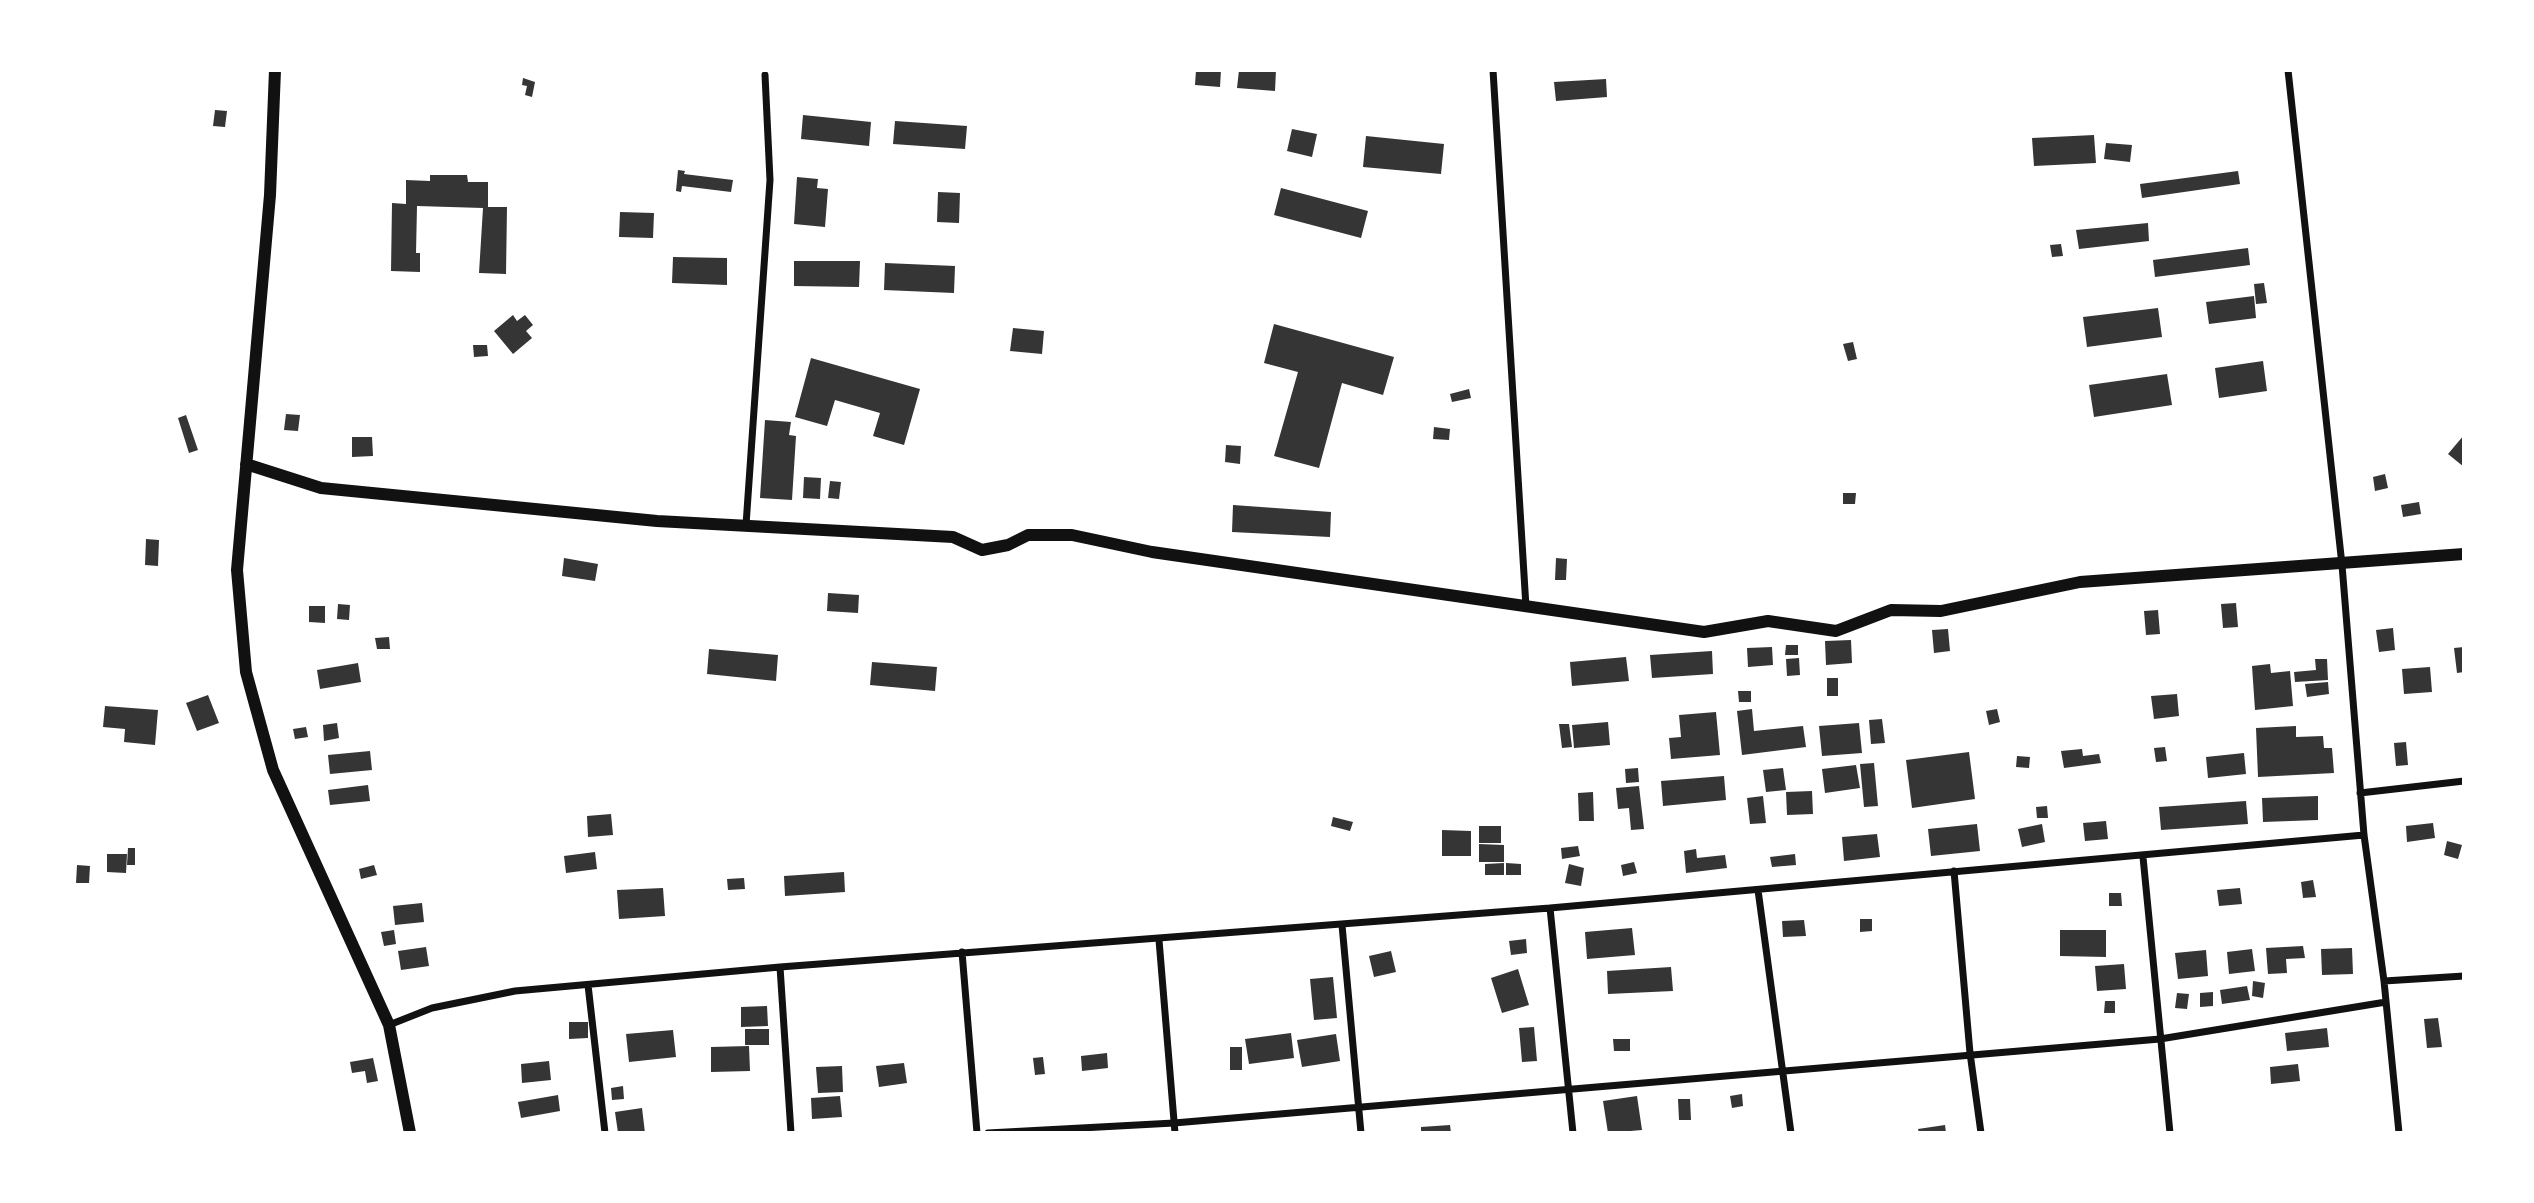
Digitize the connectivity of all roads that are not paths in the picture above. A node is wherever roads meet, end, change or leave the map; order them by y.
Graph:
1 (275, 70) edge
2 (1493, 70) edge
3 (2288, 70) edge
4 (765, 75) dead end
5 (246, 464) junction
6 (746, 525) junction
7 (2464, 554) edge
8 (2342, 565) junction
9 (1526, 607) junction
10 (2464, 781) edge
11 (2360, 793) junction
12 (2364, 835) junction
13 (2143, 857) junction
14 (1954, 871) junction
15 (1758, 890) junction
16 (1550, 908) junction
17 (1342, 925) junction
18 (1159, 940) junction
19 (962, 952) junction
20 (780, 967) junction
21 (2464, 976) edge
22 (2384, 981) junction
23 (588, 985) junction
24 (2386, 1002) junction
25 (388, 1025) junction
26 (2160, 1039) junction
27 (1970, 1053) junction
28 (1782, 1069) junction
29 (1569, 1089) junction
30 (1358, 1107) junction
31 (1174, 1123) junction
32 (411, 1133) edge
33 (605, 1133) edge
34 (792, 1133) edge
35 (976, 1133) edge
36 (988, 1133) edge
37 (1175, 1133) edge
38 (1361, 1133) edge
39 (1573, 1133) edge
40 (1791, 1133) edge
41 (1981, 1133) edge
42 (2170, 1133) edge
43 (2399, 1133) edge

1 - 5 street
2 - 9 street
3 - 8 street
4 - 6 street
5 - 6 street
5 - 25 street
6 - 9 street
7 - 8 street
8 - 9 street
8 - 11 street
10 - 11 street
11 - 12 street
12 - 13 street
12 - 22 street
13 - 14 street
13 - 26 street
14 - 15 street
14 - 27 street
15 - 16 street
15 - 28 street
16 - 17 street
16 - 29 street
17 - 18 street
17 - 30 street
18 - 19 street
18 - 31 street
19 - 20 street
19 - 35 street
20 - 23 street
20 - 34 street
21 - 22 street
22 - 24 street
23 - 25 street
23 - 33 street
24 - 26 street
24 - 43 street
25 - 32 street
26 - 27 street
26 - 42 street
27 - 28 street
27 - 41 street
28 - 29 street
28 - 40 street
29 - 30 street
29 - 39 street
30 - 31 street
30 - 38 street
31 - 36 street
31 - 37 street

